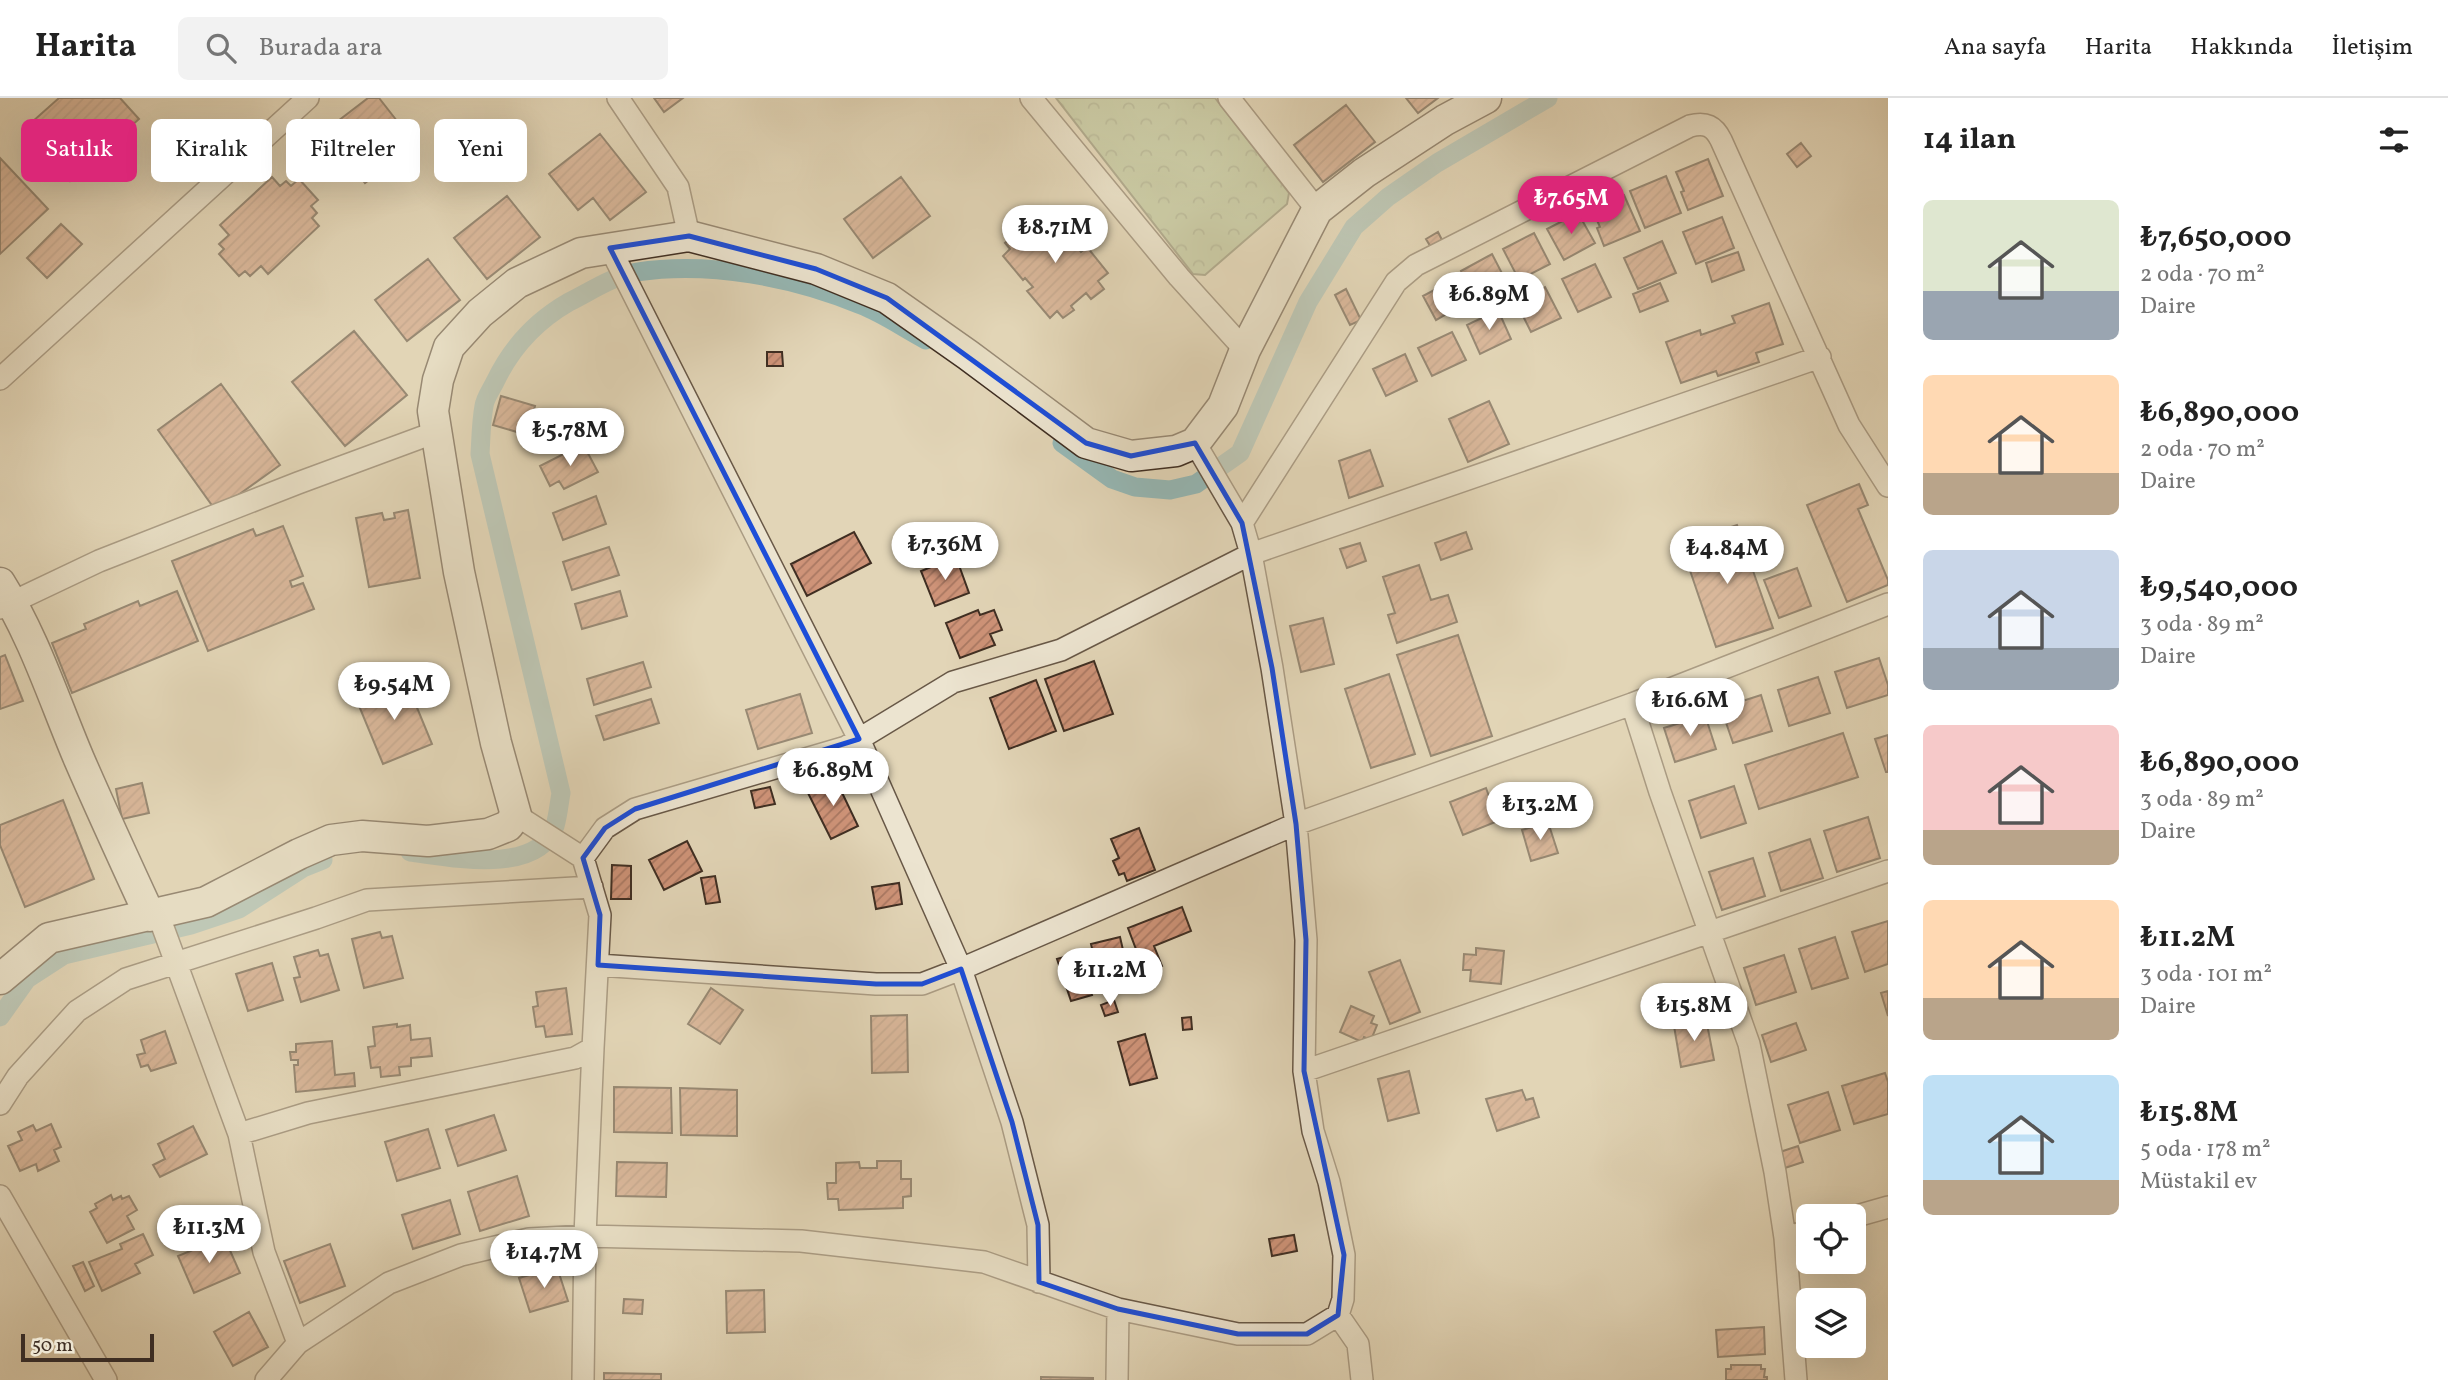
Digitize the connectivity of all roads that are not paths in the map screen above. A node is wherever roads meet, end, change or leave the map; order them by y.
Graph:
1 (308, 98) edge
2 (618, 98) edge
3 (1031, 98) edge
4 (1228, 98) edge
5 (1486, 98) edge
6 (1317, 211) junction
7 (689, 236) junction
8 (610, 248) junction
9 (1245, 350) junction
10 (1820, 357) junction
11 (0, 380) edge
12 (436, 432) junction
13 (1198, 451) junction
14 (1888, 486) edge
15 (1242, 523) junction
16 (1251, 554) junction
17 (4, 598) edge
18 (1888, 604) edge
19 (1632, 704) junction
20 (859, 739) junction
21 (516, 815) junction
22 (1296, 824) junction
23 (583, 858) junction
24 (1888, 871) edge
25 (592, 887) junction
26 (159, 922) junction
27 (1710, 932) junction
28 (175, 962) junction
29 (598, 965) junction
30 (961, 969) junction
31 (0, 979) edge
32 (593, 1048) junction
33 (1304, 1071) junction
34 (0, 1104) edge
35 (239, 1134) junction
36 (0, 1196) edge
37 (1888, 1207) edge
38 (1866, 1213) edge
39 (1796, 1235) edge
40 (585, 1236) junction
41 (1785, 1238) junction
42 (1039, 1282) junction
43 (1118, 1309) junction
44 (1338, 1315) junction
45 (298, 1343) junction
46 (106, 1380) edge
47 (266, 1380) edge
48 (583, 1380) edge
49 (1117, 1380) edge
50 (1362, 1380) edge
51 (1796, 1380) edge

1 - 11 street
2 - 7 street
3 - 9 street
4 - 6 street
5 - 6 street
6 - 9 street
7 - 8 street
7 - 13 street
8 - 12 street
8 - 20 street
9 - 13 street
10 - 14 street
10 - 15 street
10 - 16 street
12 - 17 street
12 - 21 street
13 - 15 street
15 - 16 street
16 - 20 street
16 - 22 street
17 - 26 street
18 - 19 street
19 - 22 street
19 - 27 street
20 - 23 street
20 - 30 street
21 - 23 street
21 - 26 street
22 - 30 street
22 - 33 street
23 - 25 street
24 - 27 street
25 - 28 street
25 - 29 street
26 - 28 street
26 - 31 street
27 - 33 street
27 - 41 street
28 - 34 street
28 - 35 street
29 - 30 street
29 - 32 street
30 - 42 street
32 - 35 street
32 - 40 street
33 - 44 street
35 - 45 street
36 - 46 street
37 - 38 street
39 - 41 street
40 - 42 street
40 - 45 street
40 - 48 street
41 - 51 street
42 - 43 street
43 - 44 street
43 - 49 street
44 - 50 street
45 - 47 street

